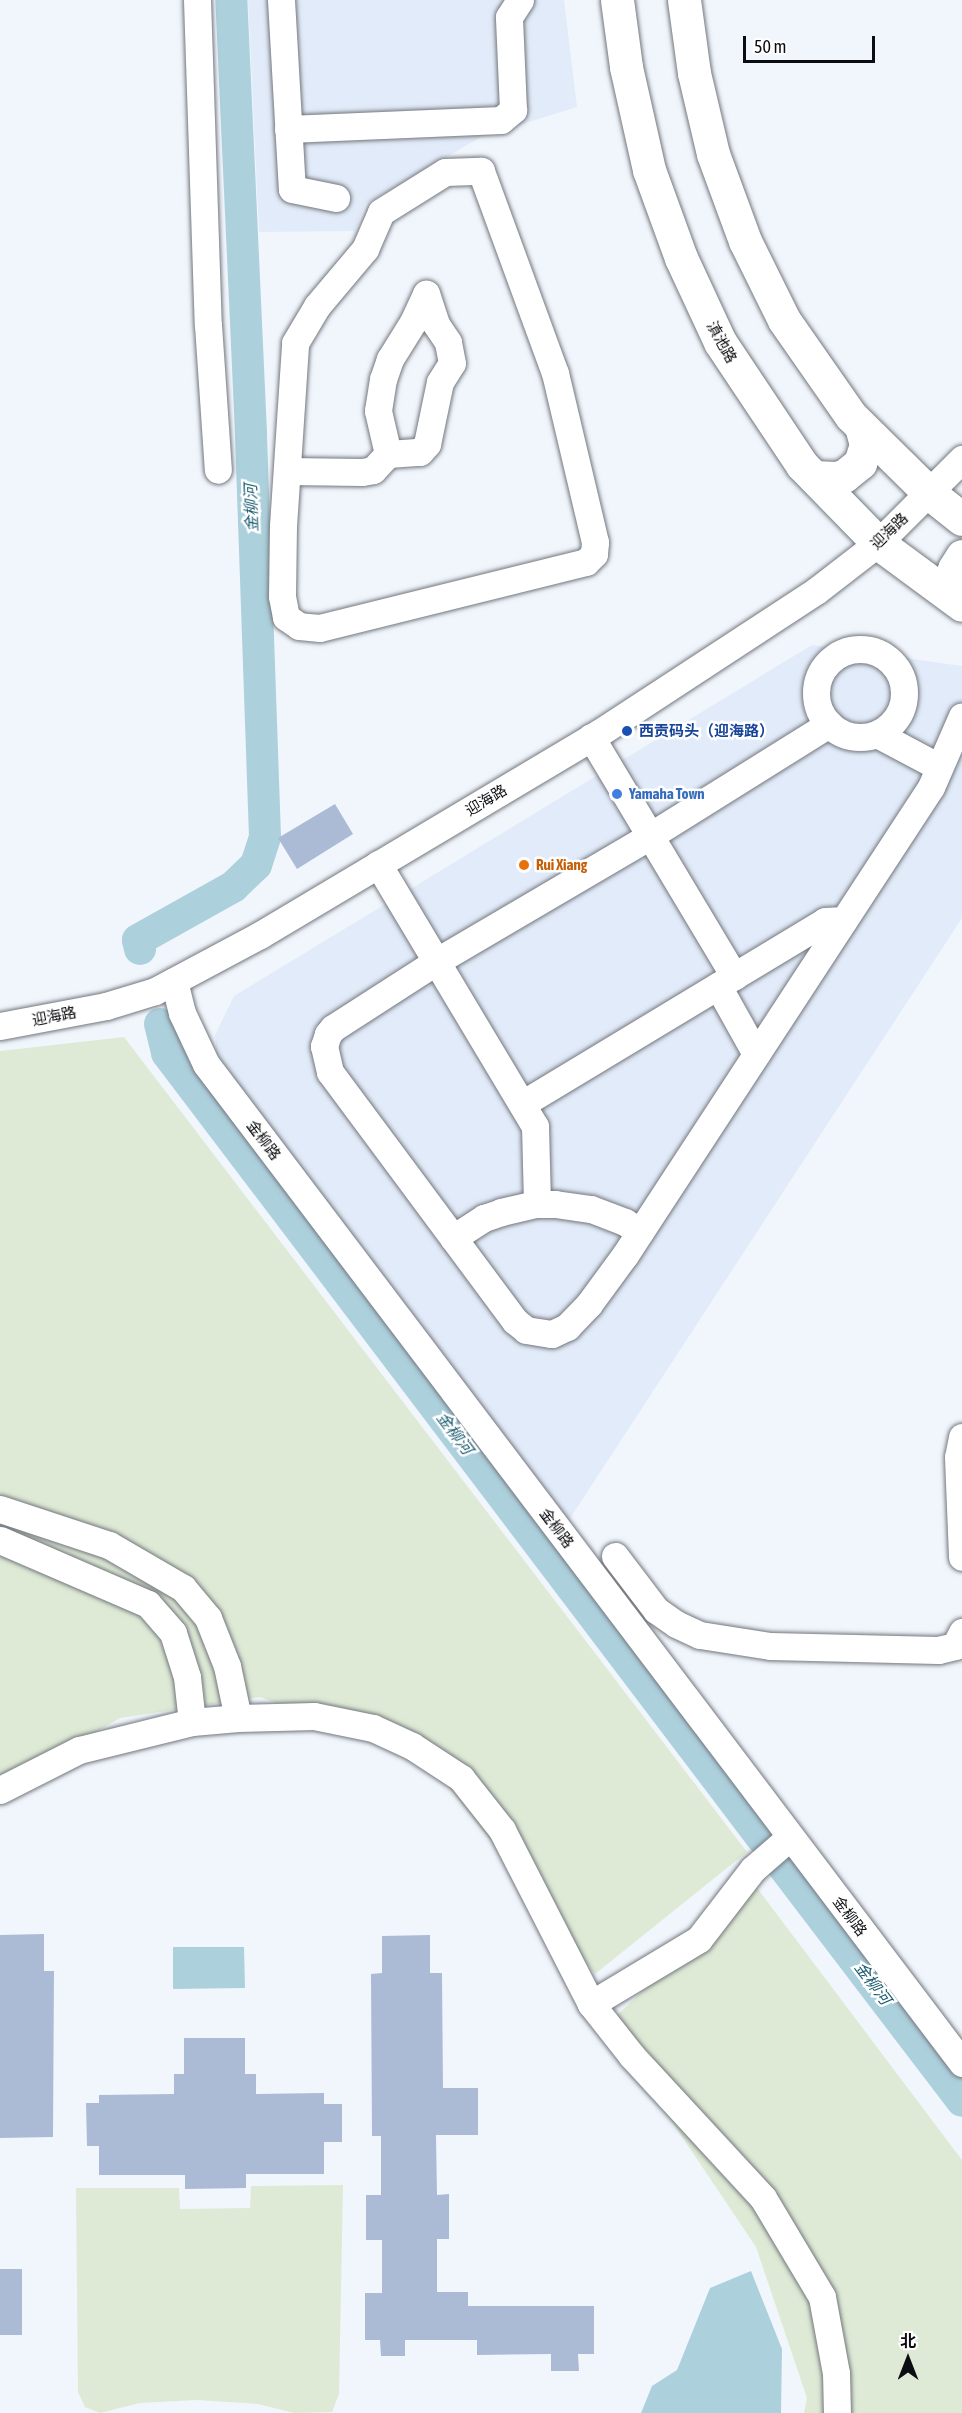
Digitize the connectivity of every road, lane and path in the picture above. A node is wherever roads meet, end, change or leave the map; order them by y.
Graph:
1 (196, 0) edge
2 (281, 0) edge
3 (520, 0) edge
4 (684, 0) edge
5 (617, 2) edge
6 (288, 129) junction
7 (336, 198) dead end
8 (861, 426) junction
9 (388, 454) junction
10 (962, 459) edge
11 (218, 470) dead end
12 (287, 471) junction
13 (814, 477) junction
14 (928, 492) junction
15 (962, 519) edge
16 (878, 543) junction
17 (962, 556) edge
18 (962, 605) edge
19 (962, 716) edge
20 (829, 724) junction
21 (877, 734) junction
22 (591, 737) junction
23 (939, 767) junction
24 (650, 836) junction
25 (378, 864) junction
26 (844, 920) junction
27 (436, 961) junction
28 (174, 981) junction
29 (726, 981) junction
30 (0, 1026) edge
31 (756, 1054) junction
32 (522, 1104) junction
33 (537, 1204) junction
34 (640, 1232) junction
35 (453, 1238) junction
36 (962, 1437) edge
37 (0, 1509) edge
38 (0, 1540) edge
39 (615, 1556) dead end
40 (962, 1557) edge
41 (962, 1632) edge
42 (227, 1666) junction
43 (187, 1677) junction
44 (238, 1718) junction
45 (192, 1722) junction
46 (0, 1790) edge
47 (790, 1837) junction
48 (591, 2004) junction
49 (962, 2063) edge
50 (837, 2413) edge

1 - 11 street
2 - 6 street
3 - 6 street
4 - 8 main road
5 - 13 main road, 滇池路
6 - 7 street
8 - 13 main road
8 - 14 main road
9 - 9 street
9 - 12 street
10 - 14 street, 迎海路
12 - 12 street
13 - 16 main road, 滇池路
14 - 15 main road
14 - 16 street, 迎海路
16 - 18 main road, 滇池路
16 - 22 street, 迎海路
17 - 18 main road
19 - 23 street
20 - 21 street
20 - 21 street
20 - 24 street
21 - 23 street
22 - 24 street
22 - 25 street, 迎海路
23 - 26 street
24 - 27 street
24 - 29 street
25 - 27 street
25 - 28 street, 迎海路
26 - 29 street
26 - 31 street
27 - 32 street
27 - 35 street
28 - 30 street, 迎海路
28 - 47 street, 金柳路
29 - 31 street
29 - 32 street
31 - 34 street
32 - 33 street
33 - 34 street
33 - 35 street
34 - 35 street
36 - 40 street
37 - 42 street
38 - 43 street
39 - 41 street
42 - 43 street
42 - 44 street
43 - 45 street
44 - 45 street
44 - 48 street
45 - 46 street
47 - 48 street
47 - 49 street, 金柳路
48 - 50 street

